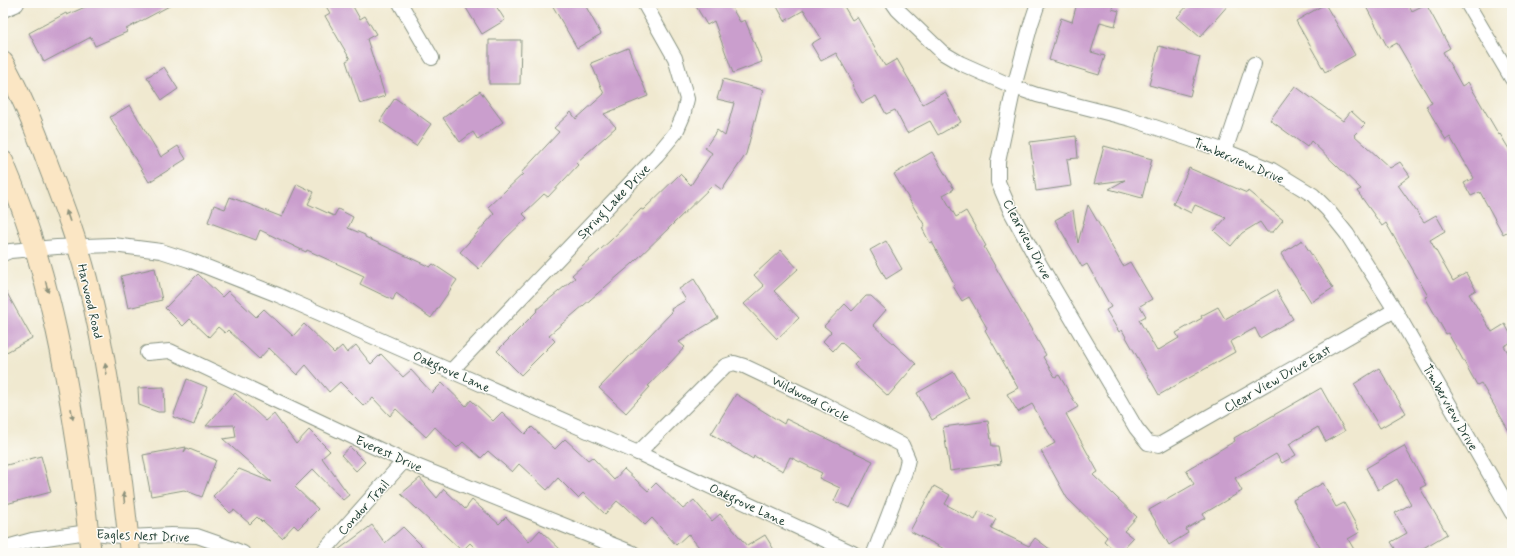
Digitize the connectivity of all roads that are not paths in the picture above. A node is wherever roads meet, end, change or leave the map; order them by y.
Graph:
1 (15, 3) edge
2 (400, 3) edge
3 (644, 3) edge
4 (893, 3) edge
5 (1038, 3) edge
6 (1467, 3) edge
7 (3, 8) edge
8 (432, 58) dead end
9 (3, 62) edge
10 (1254, 64) dead end
11 (1512, 79) edge
12 (1014, 87) junction
13 (1226, 151) junction
14 (3, 161) edge
15 (78, 246) junction
16 (36, 249) junction
17 (3, 254) edge
18 (1395, 310) junction
19 (147, 353) dead end
20 (451, 371) junction
21 (1158, 445) joint
22 (638, 453) junction
23 (404, 461) junction
24 (1512, 513) edge
25 (88, 532) junction
26 (129, 545) edge
27 (3, 548) edge
28 (91, 553) edge
29 (243, 553) edge
30 (322, 553) edge
31 (634, 553) edge
32 (853, 553) edge
33 (874, 553) edge

1 - 7 street
2 - 8 street
3 - 20 street, Spring Lake Drive
4 - 12 street, Timberview Drive
5 - 12 street, Clearview Drive
6 - 11 street
15 -> 9 main road, Harwood Road
10 - 13 street
12 - 13 street, Timberview Drive
12 - 21 street, Clearview Drive
13 - 18 street, Timberview Drive
14 - 16 main road
15 - 16 street, Oakgrove Lane
15 - 20 street, Oakgrove Lane
26 -> 15 main road, Harwood Road
16 - 17 street, Oakgrove Lane
16 -> 25 main road
18 - 21 street, Clear View Drive East
18 - 24 street, Timberview Drive
19 - 23 street, Everest Drive
20 - 22 street, Oakgrove Lane
22 - 32 street, Oakgrove Lane
22 - 33 street, Wildwood Circle
23 - 30 street, Condor Trail
23 - 31 street, Everest Drive
25 - 26 street, Eagles Nest Drive
25 - 27 street, Eagles Nest Drive
25 - 28 main road
26 - 29 street, Eagles Nest Drive

